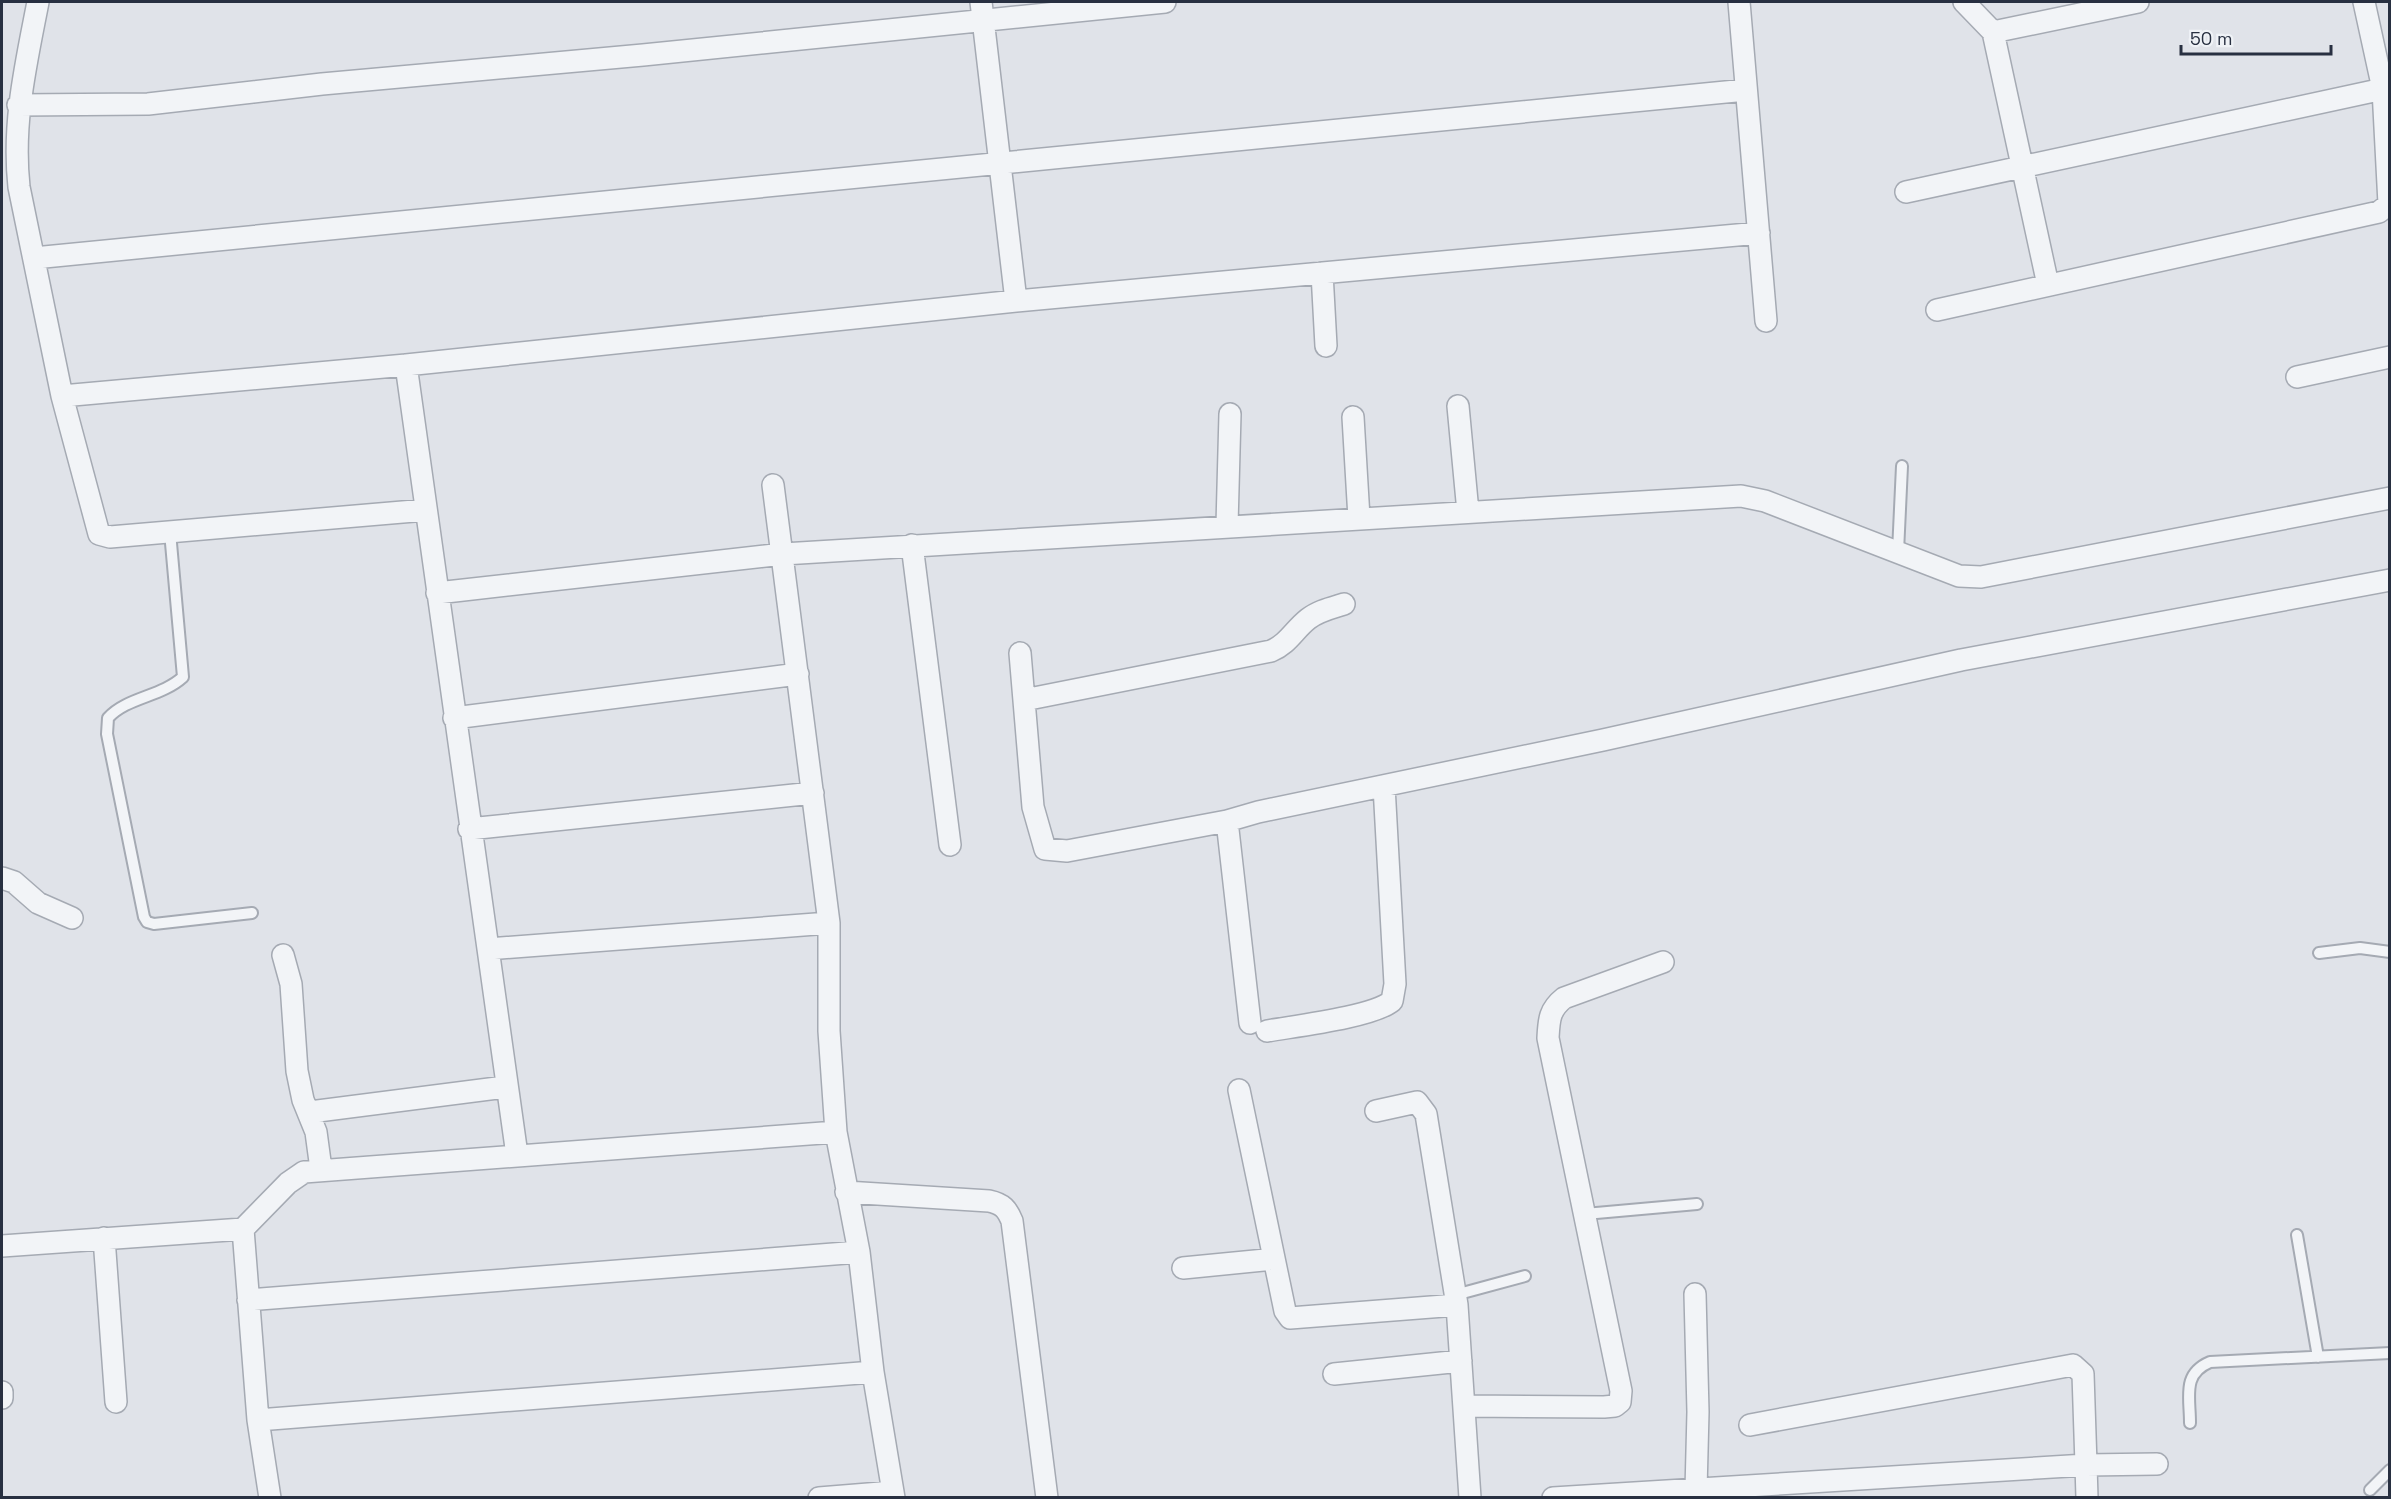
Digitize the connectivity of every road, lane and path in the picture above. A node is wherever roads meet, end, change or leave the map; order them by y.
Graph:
1 (38, 2) edge
2 (1165, 2) edge
3 (1739, 2) edge
4 (1964, 2) edge
5 (2138, 2) edge
6 (2364, 2) edge
7 (982, 10) edge
8 (1993, 32) junction
9 (2384, 89) junction
10 (1746, 90) junction
11 (18, 105) junction
12 (1000, 163) junction
13 (2022, 165) junction
14 (1906, 192) dead end
15 (1759, 233) junction
16 (34, 258) junction
17 (1322, 273) junction
18 (2048, 285) junction
19 (1016, 301) junction
20 (1937, 310) dead end
21 (1766, 321) dead end
22 (1326, 346) dead end
23 (2390, 357) edge
24 (406, 365) junction
25 (2297, 377) dead end
26 (62, 396) junction
27 (1458, 406) dead end
28 (1230, 414) dead end
29 (1353, 417) dead end
30 (1902, 466) dead end
31 (773, 485) dead end
32 (2390, 498) edge
33 (426, 510) junction
34 (1468, 512) junction
35 (1359, 518) junction
36 (1227, 525) junction
37 (170, 532) junction
38 (912, 545) junction
39 (1898, 552) junction
40 (783, 554) junction
41 (2390, 580) edge
42 (437, 593) junction
43 (1344, 604) dead end
44 (1020, 653) dead end
45 (798, 674) junction
46 (1024, 700) junction
47 (454, 718) junction
48 (1384, 786) junction
49 (813, 793) junction
50 (1227, 821) junction
51 (469, 829) junction
52 (950, 845) dead end
53 (2, 878) edge
54 (252, 913) dead end
55 (72, 918) dead end
56 (829, 923) junction
57 (488, 949) junction
58 (2390, 952) edge
59 (2319, 953) dead end
60 (283, 955) dead end
61 (1664, 962) dead end
62 (505, 1087) junction
63 (1239, 1090) dead end
64 (1376, 1111) dead end
65 (310, 1112) junction
66 (836, 1132) junction
67 (517, 1155) junction
68 (321, 1169) junction
69 (846, 1192) junction
70 (1697, 1204) dead end
71 (1585, 1214) junction
72 (243, 1229) junction
73 (2297, 1235) dead end
74 (104, 1238) junction
75 (2, 1246) edge
76 (859, 1252) junction
77 (1274, 1259) junction
78 (1183, 1268) dead end
79 (1525, 1276) dead end
80 (1695, 1294) dead end
81 (248, 1300) junction
82 (1456, 1300) junction
83 (2390, 1353) edge
84 (2318, 1357) junction
85 (1461, 1361) junction
86 (873, 1372) junction
87 (1334, 1374) dead end
88 (2, 1392) edge
89 (2, 1398) edge
90 (117, 1402) dead end
91 (1464, 1406) junction
92 (258, 1420) junction
93 (2190, 1423) dead end
94 (1750, 1425) dead end
95 (2157, 1464) dead end
96 (2086, 1465) junction
97 (2390, 1470) edge
98 (1696, 1490) junction
99 (2370, 1490) dead end
100 (893, 1495) edge
101 (270, 1497) edge
102 (819, 1497) edge
103 (1047, 1497) edge
104 (1470, 1497) edge
105 (1553, 1497) edge
106 (2087, 1497) edge

1 - 11 street
2 - 7 street
3 - 10 street
4 - 8 street
5 - 8 street
6 - 9 street
7 - 11 street
7 - 12 street
8 - 13 street
9 - 13 street
9 - 18 street
10 - 12 street
10 - 15 street
11 - 16 street
12 - 16 street
12 - 19 street
13 - 14 street
13 - 18 street
15 - 17 street
15 - 21 street
16 - 26 street
17 - 19 street
17 - 22 street
18 - 20 street
19 - 24 street
23 - 25 street
24 - 26 street
24 - 33 street
26 - 37 street
27 - 34 street
28 - 36 street
29 - 35 street
30 - 39 lane
31 - 40 street
32 - 39 street
33 - 37 street
33 - 42 street
34 - 35 street
34 - 39 street
35 - 36 street
36 - 38 street
37 - 54 lane
38 - 40 street
38 - 52 street
40 - 42 street
40 - 45 street
41 - 48 street
42 - 47 street
43 - 46 street
44 - 46 street
45 - 47 street
45 - 49 street
46 - 50 street
47 - 51 street
48 - 50 street
48 - 50 street
49 - 51 street
49 - 56 street
51 - 57 street
53 - 55 street
56 - 57 street
56 - 66 street
57 - 62 street
58 - 59 lane
60 - 65 street
61 - 71 street
62 - 65 street
62 - 67 street
63 - 77 street
64 - 82 street
65 - 68 street
66 - 67 street
66 - 69 street
67 - 68 street
68 - 72 street
69 - 76 street
69 - 103 street
70 - 71 lane
71 - 91 street
72 - 74 street
72 - 81 street
73 - 84 lane
74 - 75 street
74 - 90 street
76 - 81 street
76 - 86 street
77 - 78 street
77 - 82 street
79 - 82 lane
80 - 98 street
81 - 92 street
82 - 85 street
83 - 84 lane
84 - 93 lane
85 - 87 street
85 - 91 street
86 - 92 street
86 - 100 street
88 - 89 street
91 - 104 street
92 - 101 street
94 - 96 street
95 - 96 street
96 - 98 street
96 - 106 street
97 - 99 lane
98 - 105 street
100 - 102 street

